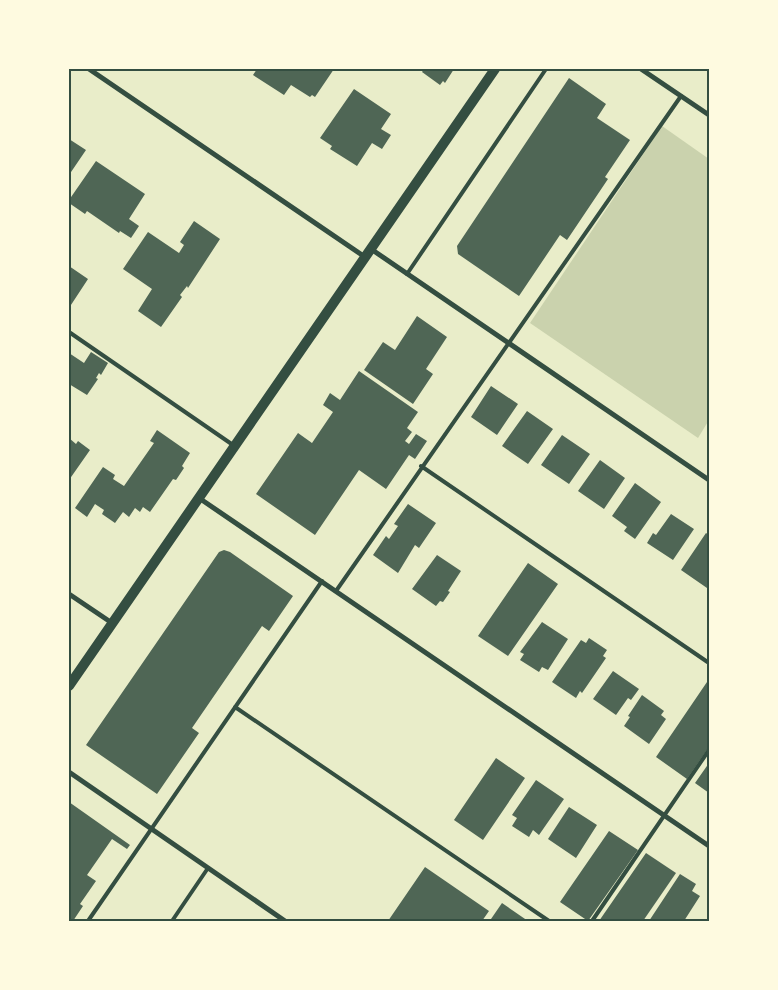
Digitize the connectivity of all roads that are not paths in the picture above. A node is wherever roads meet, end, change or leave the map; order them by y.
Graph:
1 (89, 69) edge
2 (546, 69) edge
3 (641, 69) edge
4 (493, 70) edge
5 (681, 96) junction
6 (709, 115) edge
7 (368, 253) junction
8 (406, 274) junction
9 (69, 332) edge
10 (509, 342) junction
11 (235, 446) junction
12 (422, 466) junction
13 (709, 480) edge
14 (199, 498) junction
15 (322, 581) junction
16 (336, 591) junction
17 (69, 594) edge
18 (112, 624) junction
19 (709, 664) edge
20 (69, 686) edge
21 (235, 707) junction
22 (709, 750) edge
23 (69, 772) edge
24 (665, 816) junction
25 (152, 829) junction
26 (709, 846) edge
27 (208, 868) junction
28 (88, 921) edge
29 (172, 921) edge
30 (285, 921) edge
31 (549, 921) edge
32 (592, 921) edge

1 - 7 street
2 - 8 lane
3 - 5 street
4 - 7 main road
5 - 6 street
5 - 10 lane
7 - 8 street
7 - 11 main road
8 - 10 street
9 - 11 lane
10 - 12 lane
10 - 13 street
11 - 14 main road
12 - 16 lane
12 - 19 lane
14 - 15 street
14 - 18 main road
15 - 16 street
15 - 21 lane
16 - 24 street
17 - 18 street
18 - 20 main road
21 - 25 lane
21 - 31 lane
22 - 24 lane
23 - 25 street
24 - 26 street
24 - 32 lane
25 - 27 street
25 - 28 lane
27 - 29 lane
27 - 30 street

